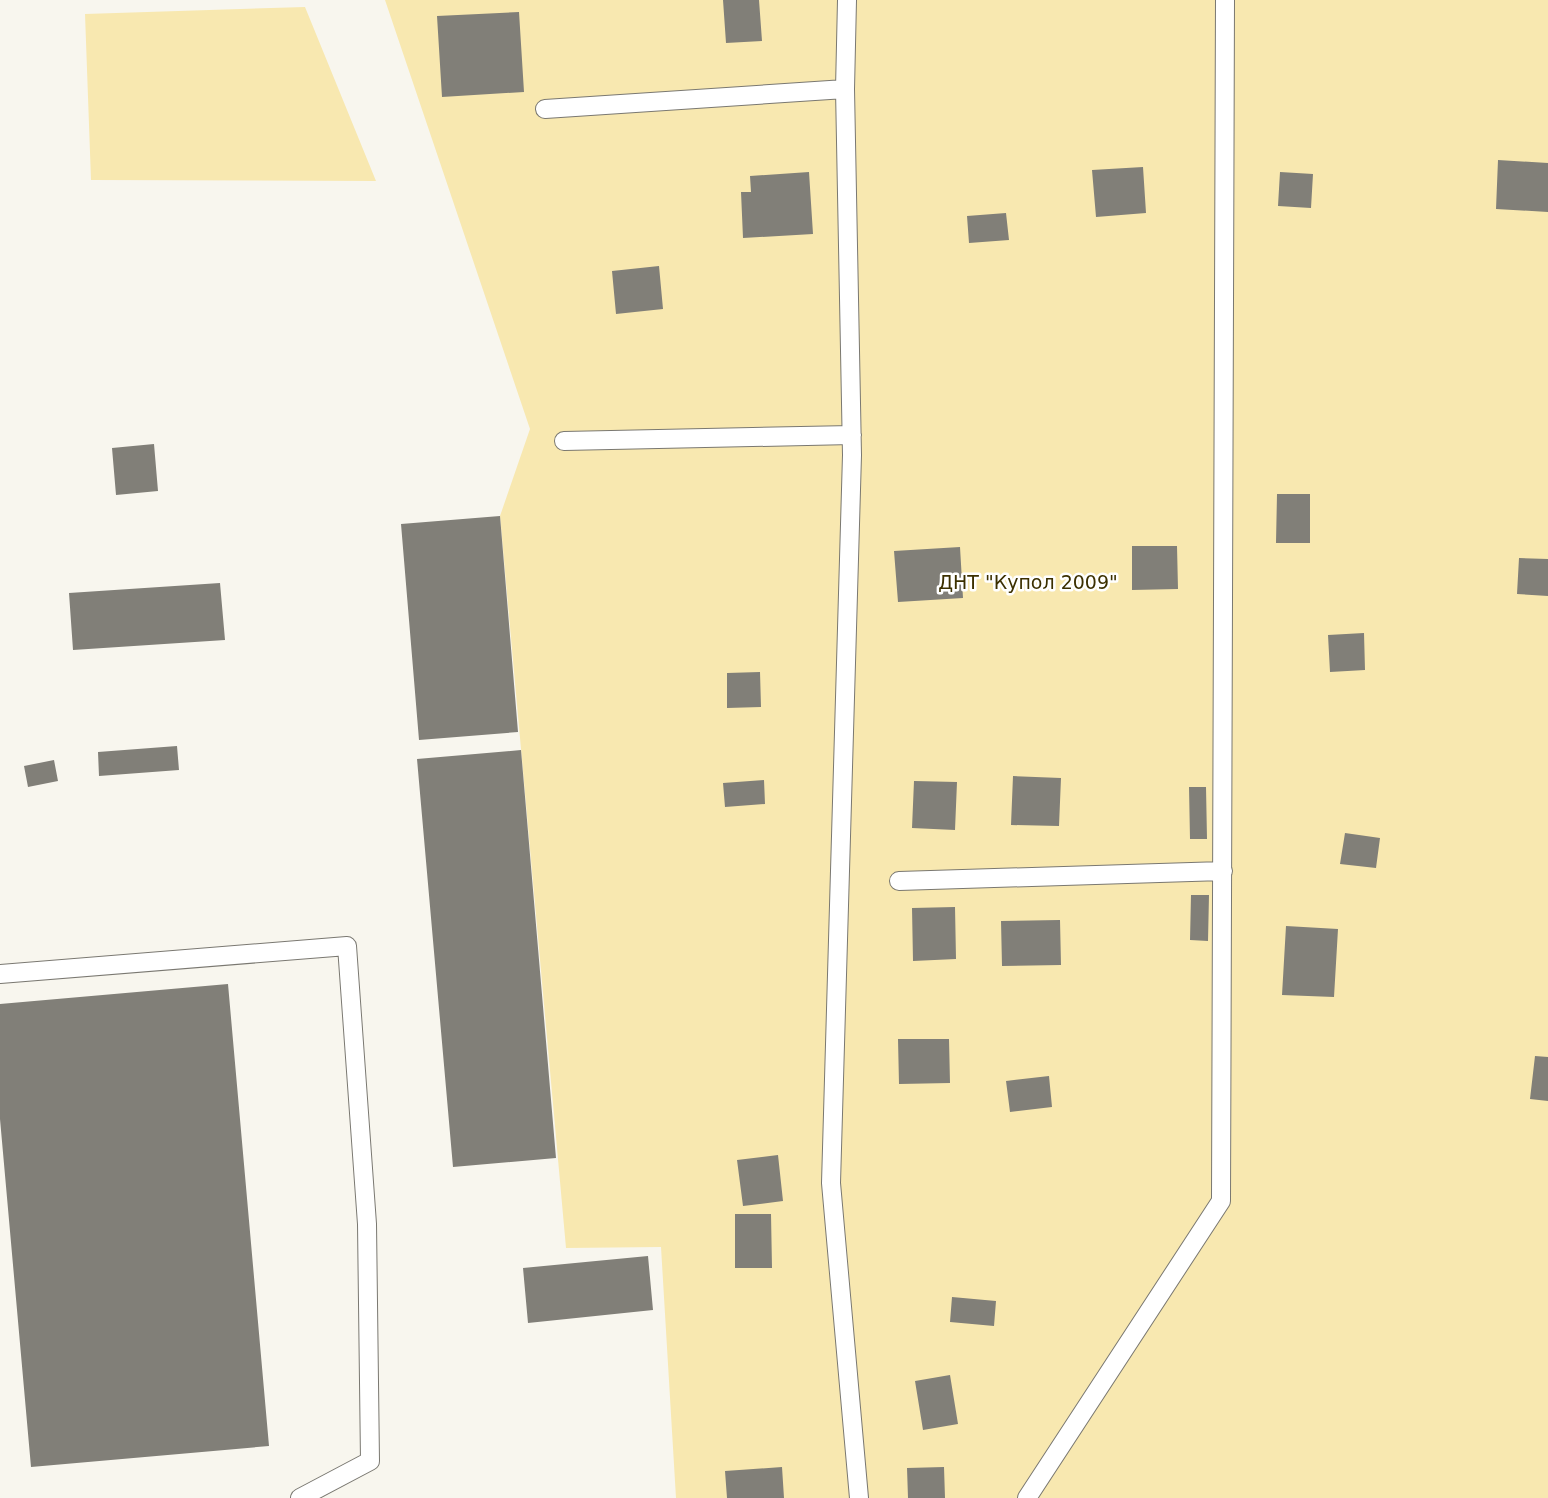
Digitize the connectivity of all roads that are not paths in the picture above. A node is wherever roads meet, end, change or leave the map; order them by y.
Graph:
1 (847, 0) edge
2 (1226, 0) edge
3 (845, 89) junction
4 (545, 109) dead end
5 (852, 435) junction
6 (564, 441) dead end
7 (1223, 871) junction
8 (899, 881) dead end
9 (0, 974) edge
10 (300, 1498) edge
11 (859, 1498) edge
12 (1027, 1498) edge

1 - 3 lane
2 - 7 lane
3 - 4 lane
3 - 5 lane
5 - 6 lane
5 - 11 lane
7 - 8 lane
7 - 12 lane
9 - 10 lane

